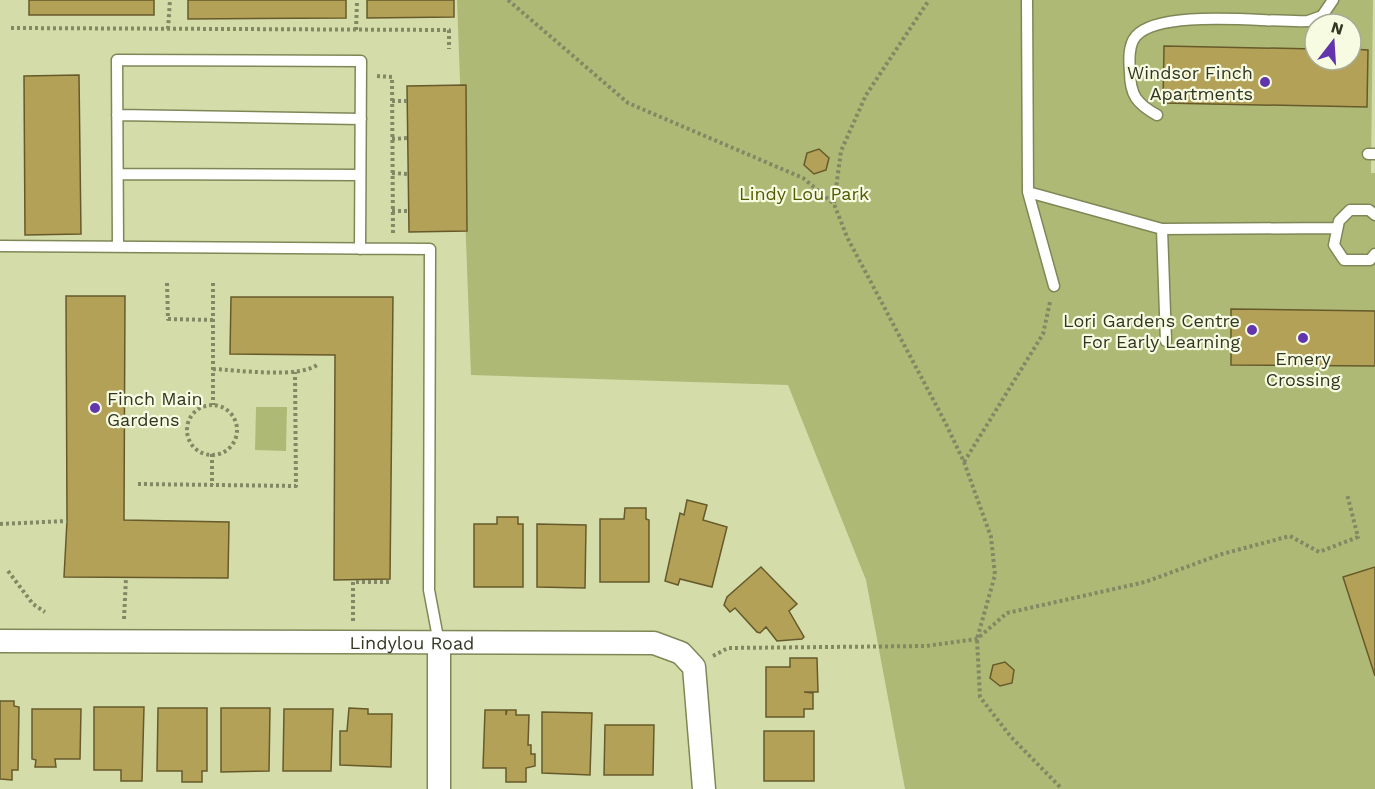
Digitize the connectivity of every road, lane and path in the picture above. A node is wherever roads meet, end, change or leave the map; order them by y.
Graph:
1 (170, 0) edge
2 (508, 0) edge
3 (928, 0) edge
4 (1027, 0) edge
5 (1333, 0) edge
6 (357, 2) dead end
7 (11, 28) dead end
8 (168, 29) junction
9 (356, 30) junction
10 (449, 49) dead end
11 (361, 76) junction
12 (392, 101) junction
13 (408, 101) dead end
14 (117, 115) junction
15 (1157, 115) dead end
16 (361, 118) junction
17 (408, 138) dead end
18 (392, 139) junction
19 (392, 173) junction
20 (118, 174) junction
21 (408, 174) dead end
22 (360, 175) junction
23 (1028, 192) junction
24 (834, 204) junction
25 (409, 211) dead end
26 (393, 212) junction
27 (1375, 215) edge
28 (1337, 228) junction
29 (1162, 229) junction
30 (0, 246) edge
31 (118, 246) junction
32 (360, 249) junction
33 (393, 249) junction
34 (1375, 254) edge
35 (167, 283) dead end
36 (213, 283) dead end
37 (1054, 286) joint
38 (213, 320) junction
39 (1166, 341) dead end
40 (318, 364) dead end
41 (213, 369) junction
42 (295, 372) junction
43 (213, 405) junction
44 (212, 454) junction
45 (964, 462) junction
46 (138, 484) dead end
47 (212, 485) junction
48 (1347, 494) dead end
49 (67, 521) dead end
50 (0, 524) edge
51 (8, 571) dead end
52 (126, 578) dead end
53 (391, 582) dead end
54 (45, 612) dead end
55 (977, 639) junction
56 (0, 641) edge
57 (123, 641) junction
58 (353, 642) junction
59 (439, 643) junction
60 (694, 667) junction
61 (439, 789) edge
62 (704, 789) edge
63 (1062, 789) edge

1 - 8 path
2 - 24 path
3 - 24 path
4 - 23 lane
5 - 15 lane
6 - 9 path
7 - 8 path
8 - 9 path
9 - 10 path
11 - 12 path
11 - 14 lane
11 - 16 lane
12 - 13 path
12 - 18 path
14 - 16 lane
14 - 20 lane
16 - 22 lane
17 - 18 path
18 - 19 path
19 - 21 path
19 - 26 path
20 - 22 lane
20 - 31 lane
22 - 32 lane
23 - 29 lane
23 - 37 lane
24 - 45 path
25 - 26 path
26 - 33 path
27 - 28 lane
28 - 29 lane
28 - 34 lane
29 - 39 lane
30 - 31 lane
31 - 32 lane
32 - 33 lane
33 - 59 lane
35 - 38 path
36 - 38 path
37 - 45 path
38 - 41 path
40 - 42 path
41 - 42 path
41 - 43 path
42 - 47 path
43 - 44 path
43 - 44 path
44 - 47 path
45 - 55 path
46 - 47 path
48 - 55 path
49 - 50 path
51 - 54 path
52 - 57 path
53 - 58 path
55 - 60 path
55 - 63 path
56 - 57 street, Lindylou Road
57 - 58 street, Lindylou Road
58 - 59 street, Lindylou Road
59 - 60 street, Lindylou Road
59 - 61 street
60 - 62 street

